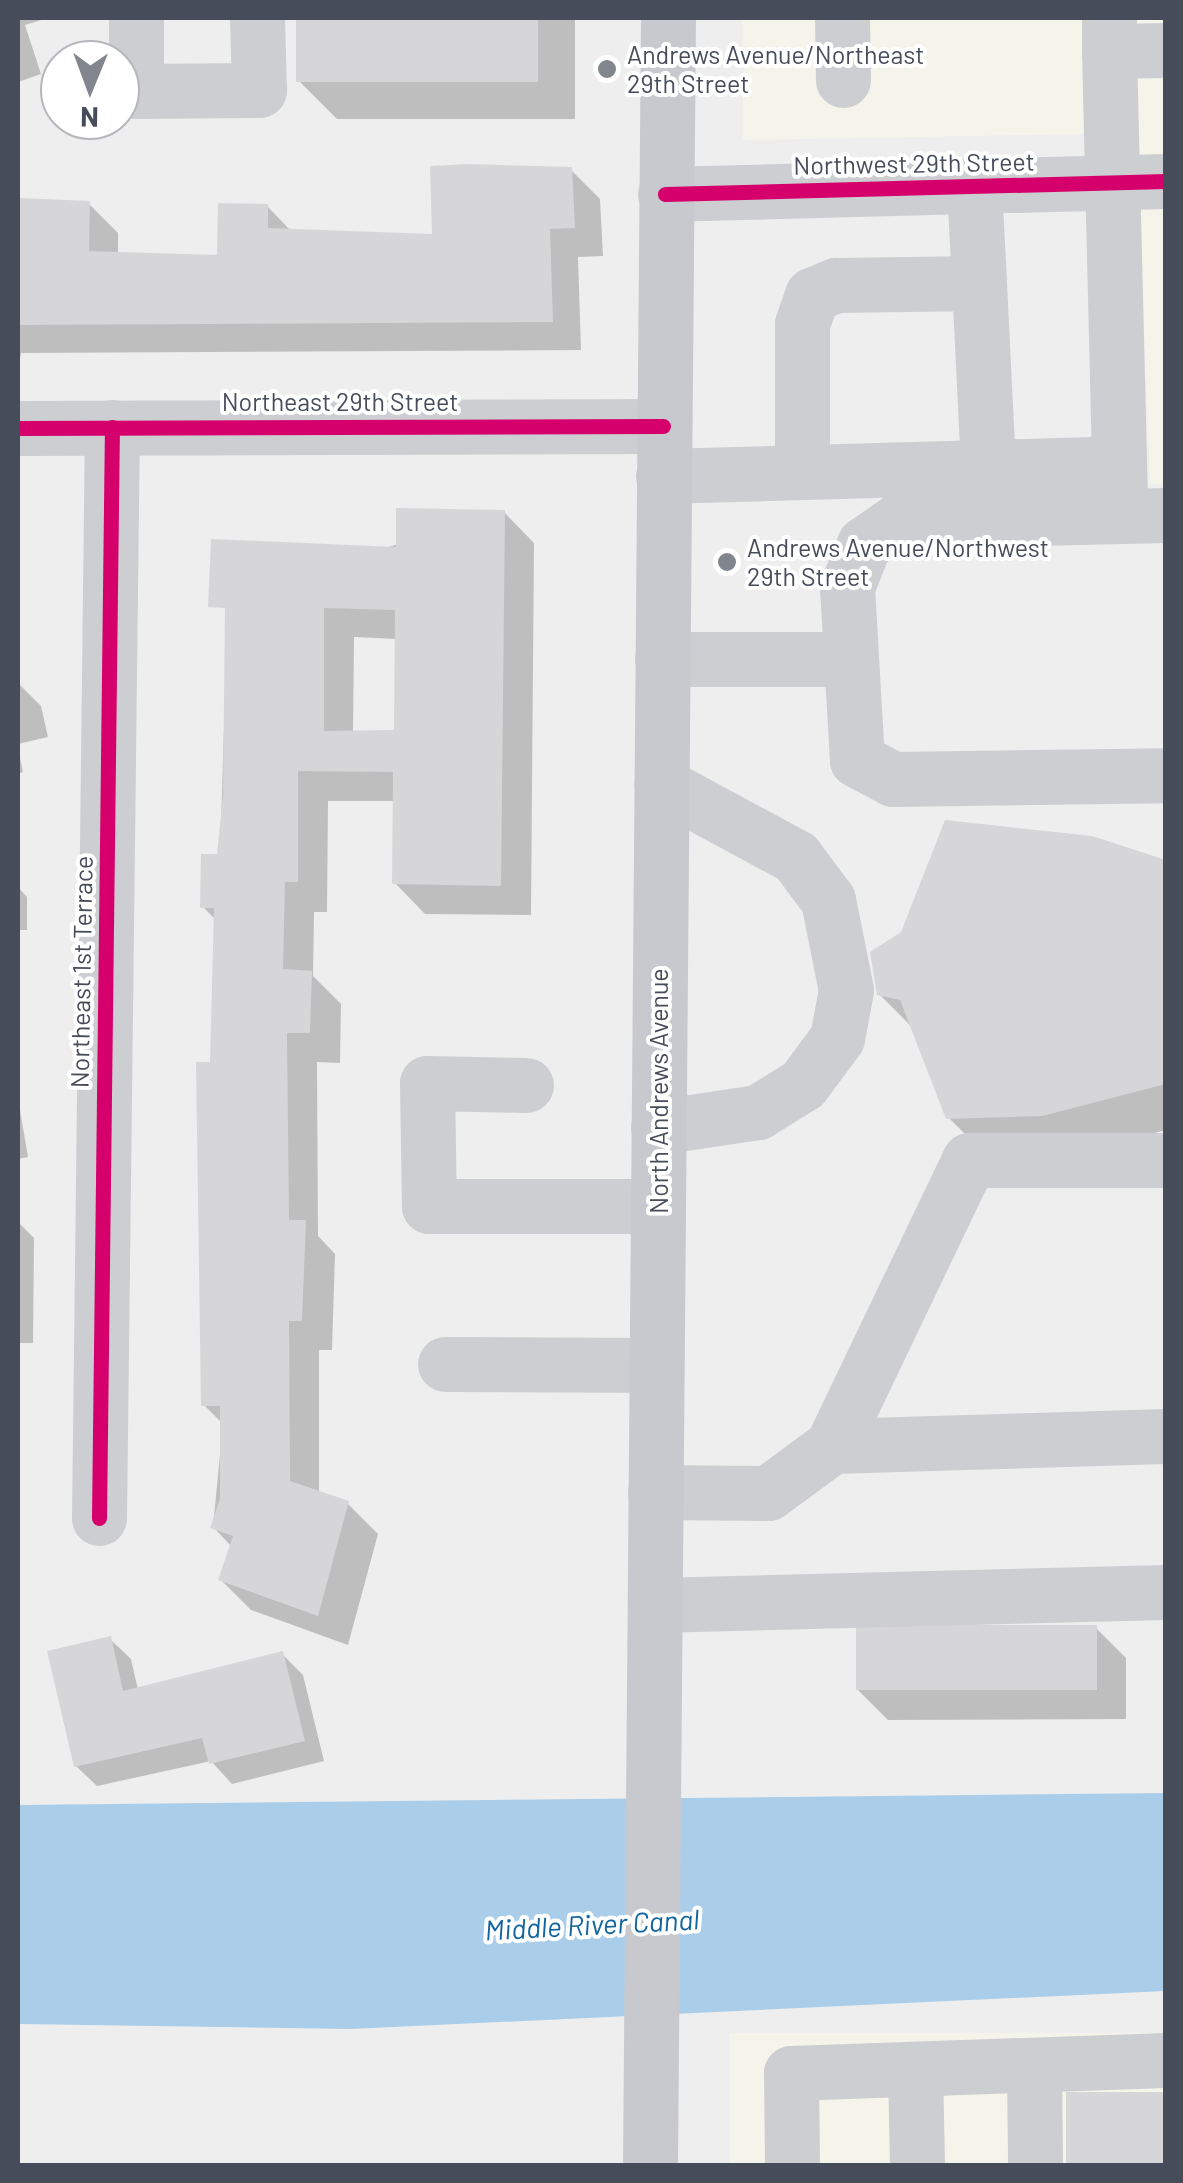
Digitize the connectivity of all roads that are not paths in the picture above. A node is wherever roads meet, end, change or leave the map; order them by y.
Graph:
1 (136, 18) edge
2 (257, 18) edge
3 (668, 18) edge
4 (842, 18) edge
5 (1109, 34) edge
6 (1166, 50) edge
7 (843, 80) dead end
8 (1166, 181) edge
9 (1108, 182) junction
10 (974, 186) junction
11 (665, 194) junction
12 (979, 283) junction
13 (112, 427) junction
14 (18, 428) edge
15 (663, 451) junction
16 (1118, 463) junction
17 (988, 467) junction
18 (802, 472) junction
19 (1143, 516) edge
20 (662, 658) junction
21 (849, 659) junction
22 (1166, 775) edge
23 (661, 784) junction
24 (526, 1085) dead end
25 (658, 1127) junction
26 (1166, 1160) edge
27 (658, 1206) junction
28 (444, 1364) dead end
29 (656, 1365) junction
30 (1166, 1436) edge
31 (832, 1446) junction
32 (656, 1492) junction
33 (99, 1518) dead end
34 (1166, 1592) edge
35 (655, 1605) junction
36 (1166, 2060) edge
37 (1034, 2064) junction
38 (915, 2069) junction
39 (650, 2166) edge
40 (792, 2166) edge
41 (917, 2166) edge
42 (1034, 2166) edge

1 - 2 street
3 - 11 main road, North Andrews Avenue
4 - 7 street
5 - 6 street
5 - 9 street
8 - 9 street, Northwest 29th Street
9 - 10 street, Northwest 29th Street
9 - 16 street
10 - 11 street, Northwest 29th Street
10 - 12 street
11 - 15 main road, North Andrews Avenue
12 - 17 street
12 - 18 street
13 - 14 street, Northeast 29th Street
13 - 15 street, Northeast 29th Street
13 - 33 street, Northeast 1st Terrace
15 - 18 street, Northeast 29th Street
15 - 20 main road, North Andrews Avenue
16 - 17 street, Northeast 29th Street
16 - 19 street
17 - 18 street, Northeast 29th Street
19 - 21 street
20 - 21 street
20 - 23 main road, North Andrews Avenue
21 - 22 street
23 - 25 main road, North Andrews Avenue
23 - 25 street
24 - 27 street
25 - 27 main road, North Andrews Avenue
26 - 31 street
27 - 29 main road, North Andrews Avenue
28 - 29 street
29 - 32 main road, North Andrews Avenue
30 - 31 street
31 - 32 street
32 - 35 main road, North Andrews Avenue
34 - 35 street
35 - 39 main road, North Andrews Avenue
36 - 37 street
37 - 38 street
37 - 42 street
38 - 40 street
38 - 41 street

